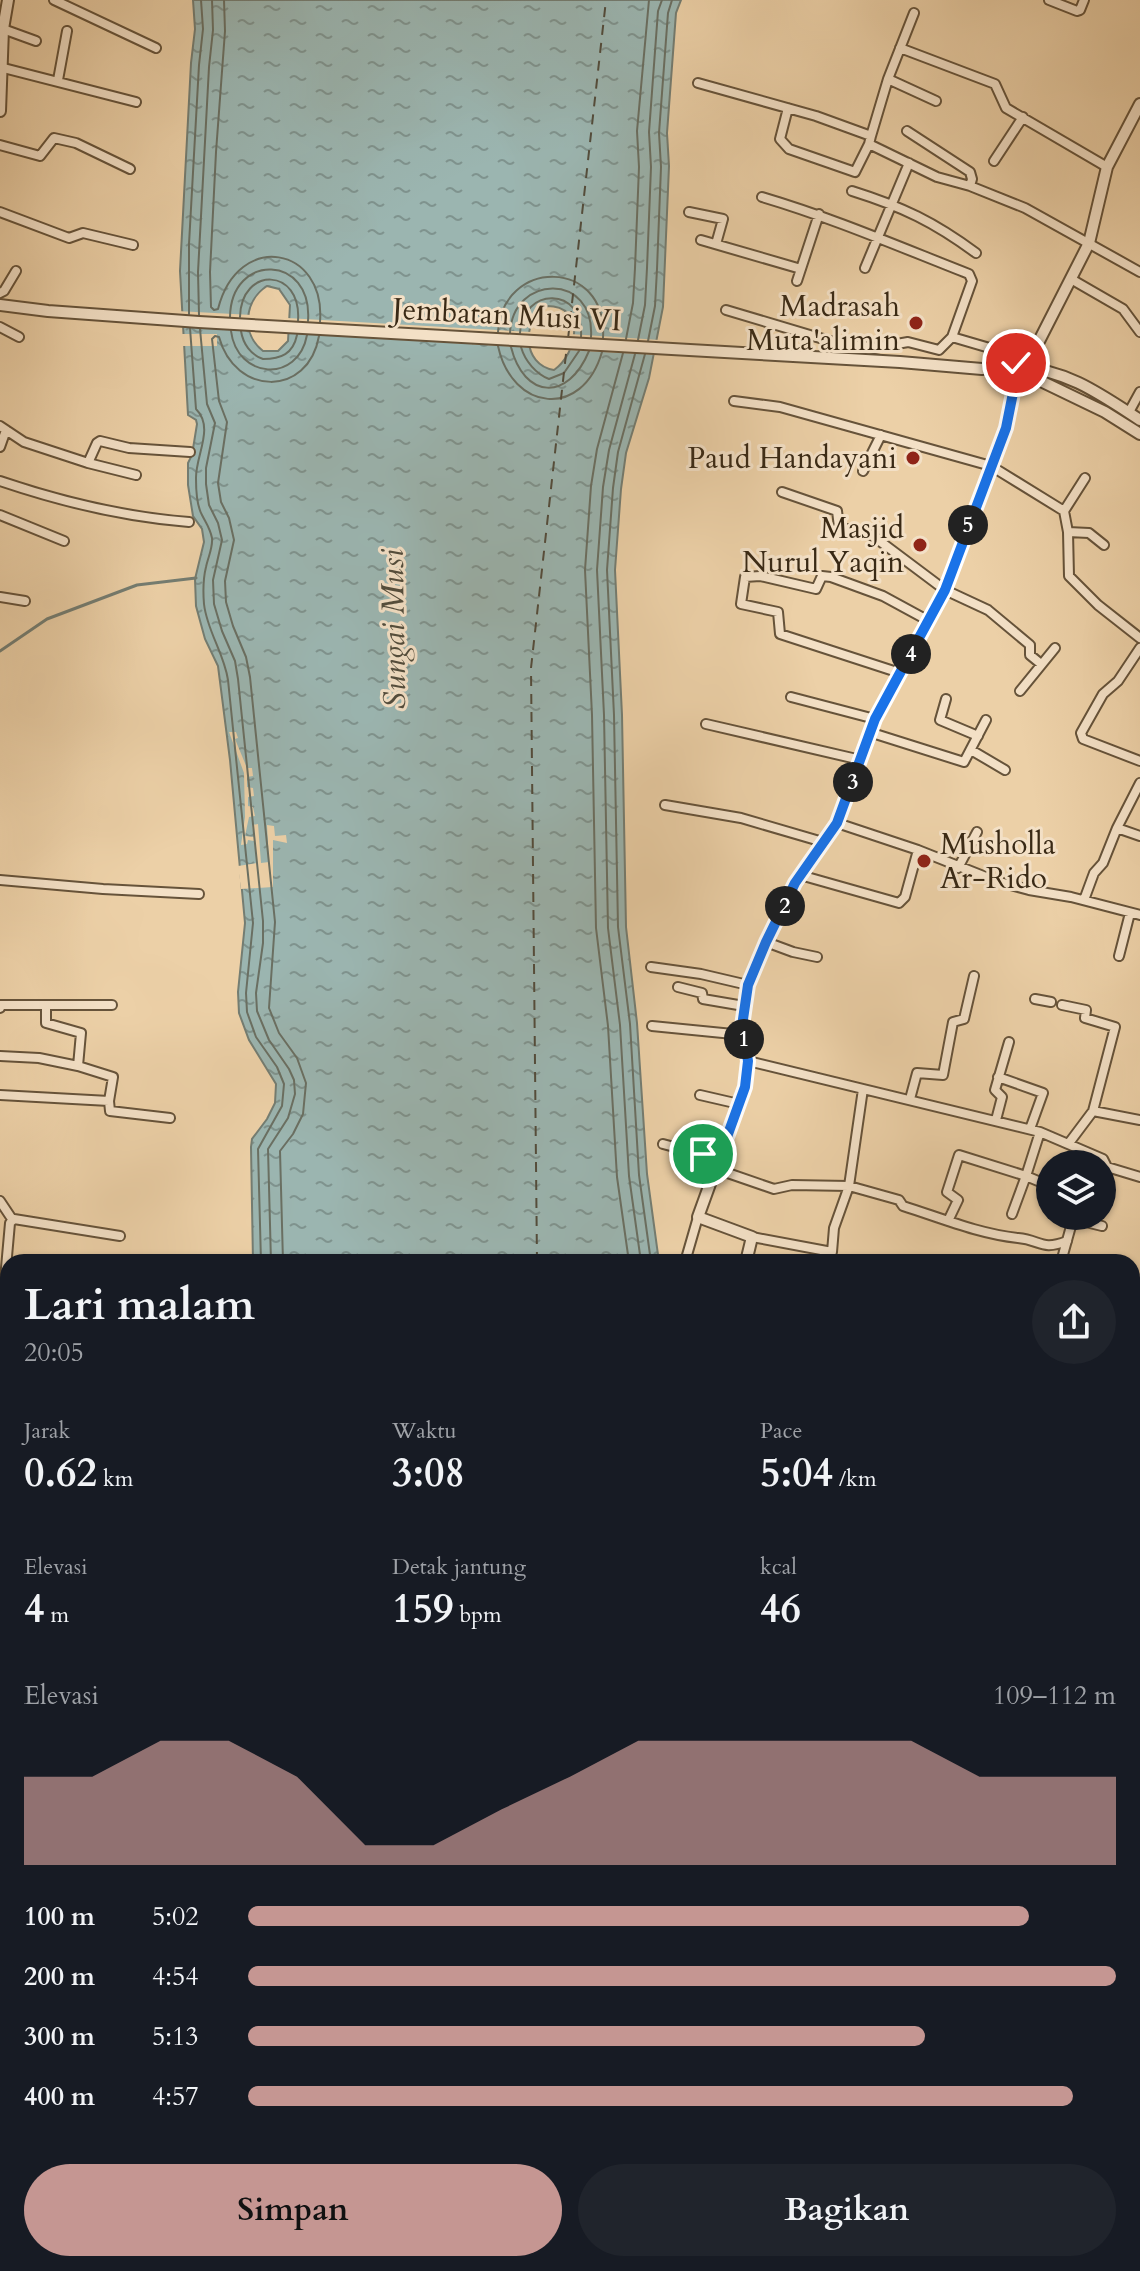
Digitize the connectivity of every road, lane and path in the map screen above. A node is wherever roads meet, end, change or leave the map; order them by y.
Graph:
1 (8, 0) edge
2 (54, 0) edge
3 (1049, 0) edge
4 (1084, 0) edge
5 (914, 13) dead end
6 (3, 29) junction
7 (67, 31) dead end
8 (36, 41) dead end
9 (156, 48) dead end
10 (900, 48) junction
11 (0, 67) edge
12 (888, 79) junction
13 (58, 80) junction
14 (698, 83) dead end
15 (936, 101) dead end
16 (136, 102) dead end
17 (1140, 104) edge
18 (788, 108) junction
19 (0, 111) edge
20 (1023, 117) junction
21 (907, 131) dead end
22 (870, 140) junction
23 (0, 145) edge
24 (994, 161) dead end
25 (909, 163) junction
26 (1107, 167) junction
27 (130, 169) dead end
28 (970, 186) junction
29 (852, 191) dead end
30 (762, 197) dead end
31 (893, 204) junction
32 (0, 212) edge
33 (689, 212) dead end
34 (819, 214) junction
35 (879, 237) junction
36 (701, 240) dead end
37 (1089, 243) junction
38 (716, 244) junction
39 (133, 245) dead end
40 (976, 253) dead end
41 (865, 268) dead end
42 (801, 269) junction
43 (16, 271) dead end
44 (1140, 272) edge
45 (1071, 279) junction
46 (797, 281) dead end
47 (0, 293) edge
48 (0, 305) edge
49 (726, 310) dead end
50 (0, 327) edge
51 (1140, 332) edge
52 (19, 337) dead end
53 (952, 337) junction
54 (1020, 367) junction
55 (1140, 392) edge
56 (734, 401) dead end
57 (1129, 412) junction
58 (1140, 420) edge
59 (3, 428) edge
60 (1140, 434) edge
61 (881, 435) junction
62 (0, 447) edge
63 (190, 452) dead end
64 (88, 463) junction
65 (991, 466) junction
66 (863, 471) dead end
67 (136, 475) dead end
68 (1085, 478) dead end
69 (0, 481) edge
70 (782, 492) dead end
71 (1064, 511) junction
72 (0, 515) edge
73 (189, 522) dead end
74 (1068, 532) junction
75 (64, 541) dead end
76 (1104, 545) dead end
77 (945, 590) junction
78 (0, 597) edge
79 (25, 601) dead end
80 (929, 621) junction
81 (1140, 638) edge
82 (1055, 648) dead end
83 (1140, 648) edge
84 (1041, 664) junction
85 (900, 673) junction
86 (1020, 691) dead end
87 (791, 697) dead end
88 (946, 699) dead end
89 (875, 719) junction
90 (986, 720) dead end
91 (706, 724) dead end
92 (868, 736) junction
93 (978, 736) junction
94 (971, 750) junction
95 (861, 760) junction
96 (1140, 761) edge
97 (1005, 770) dead end
98 (1140, 783) edge
99 (665, 805) dead end
100 (837, 823) junction
101 (1117, 828) junction
102 (977, 832) dead end
103 (1140, 836) edge
104 (823, 842) junction
105 (918, 850) junction
106 (958, 868) junction
107 (798, 879) junction
108 (0, 880) edge
109 (199, 894) dead end
110 (1084, 900) junction
111 (1130, 913) junction
112 (1140, 915) edge
113 (766, 942) junction
114 (1119, 956) dead end
115 (817, 957) dead end
116 (651, 967) dead end
117 (974, 976) dead end
118 (748, 985) junction
119 (678, 987) dead end
120 (1035, 999) dead end
121 (1051, 1002) dead end
122 (46, 1005) junction
123 (112, 1005) dead end
124 (1062, 1005) dead end
125 (0, 1006) edge
126 (744, 1006) junction
127 (652, 1026) dead end
128 (743, 1035) junction
129 (1009, 1042) dead end
130 (0, 1056) edge
131 (748, 1062) junction
132 (78, 1066) junction
133 (998, 1077) junction
134 (863, 1089) junction
135 (0, 1095) edge
136 (700, 1095) dead end
137 (910, 1099) junction
138 (109, 1101) junction
139 (739, 1104) junction
140 (1093, 1111) junction
141 (170, 1118) dead end
142 (996, 1120) junction
143 (1140, 1120) edge
144 (1035, 1130) junction
145 (1069, 1143) junction
146 (663, 1144) dead end
147 (717, 1164) junction
148 (1026, 1174) junction
149 (1140, 1177) edge
150 (1036, 1179) edge
151 (849, 1186) junction
152 (2, 1205) edge
153 (1012, 1214) dead end
154 (698, 1217) junction
155 (12, 1219) junction
156 (948, 1221) junction
157 (1070, 1230) edge
158 (120, 1236) dead end
159 (752, 1237) junction
160 (1067, 1241) junction
161 (8, 1254) edge
162 (687, 1254) edge
163 (748, 1254) edge
164 (1063, 1254) edge

1 - 6 street
2 - 9 street
3 - 4 street
5 - 10 street
6 - 8 street
6 - 11 street
7 - 13 street
10 - 12 street
10 - 20 street
11 - 13 street
11 - 19 street
12 - 15 street
12 - 22 street
13 - 16 street
14 - 18 street
17 - 26 street
18 - 22 street
18 - 22 street
20 - 24 street
20 - 26 street
21 - 28 street
22 - 25 street
23 - 27 street
25 - 28 street
25 - 31 street
26 - 37 street
28 - 37 street
29 - 31 street
30 - 34 street
31 - 35 street
31 - 40 street
32 - 39 street
33 - 38 street
34 - 35 street
34 - 42 street
35 - 41 street
35 - 53 street
36 - 38 street
37 - 44 street
37 - 45 street
38 - 42 street
42 - 46 street
43 - 47 street
45 - 51 street
45 - 54 street
48 - 54 street, Jembatan Musi VI
49 - 53 street
50 - 52 street
53 - 54 street
54 - 57 street, Jembatan Musi VI
54 - 60 street
54 - 65 street
55 - 57 street
56 - 61 street
57 - 58 street, Jembatan Musi VI
59 - 62 street
59 - 64 street
61 - 65 street
61 - 66 street
63 - 64 street
64 - 67 street
65 - 71 street
65 - 77 street
68 - 71 street
69 - 73 street
70 - 77 street
71 - 74 street
72 - 75 street
74 - 76 street
74 - 81 street
77 - 80 street
77 - 84 street
78 - 79 street
80 - 85 street
80 - 85 street
82 - 84 street
83 - 96 street
84 - 86 street
85 - 89 street
87 - 89 street
88 - 93 street
89 - 92 street
90 - 93 street
91 - 95 street
92 - 94 street
92 - 95 street
93 - 94 street
94 - 97 street
95 - 100 street
98 - 101 street
99 - 104 street
100 - 104 street
100 - 105 street
101 - 103 street
101 - 110 street
102 - 106 street
104 - 107 street
105 - 106 street
105 - 107 street
106 - 110 street
107 - 113 street
108 - 109 street
110 - 111 street
111 - 112 street
111 - 114 street
113 - 115 street
113 - 118 street
116 - 118 street
117 - 137 street
118 - 126 street
119 - 126 street
120 - 121 street
122 - 123 street
122 - 125 street
122 - 132 street
124 - 140 street
126 - 128 street
127 - 128 street
128 - 131 street
129 - 133 street
130 - 132 street
131 - 134 street
131 - 139 street
132 - 138 street
133 - 142 street
133 - 144 street
134 - 137 street
134 - 151 street
135 - 138 street
136 - 139 street
137 - 142 street
138 - 141 street
139 - 147 street
140 - 143 street
140 - 145 street
142 - 144 street
144 - 145 street
144 - 148 street
145 - 149 street
146 - 147 street
147 - 151 street
147 - 154 street
148 - 150 street
148 - 153 street
148 - 156 street
151 - 156 street
151 - 159 street
152 - 155 street
154 - 159 street
154 - 162 street
155 - 158 street
155 - 161 street
156 - 160 street
157 - 160 street
159 - 163 street
160 - 164 street

